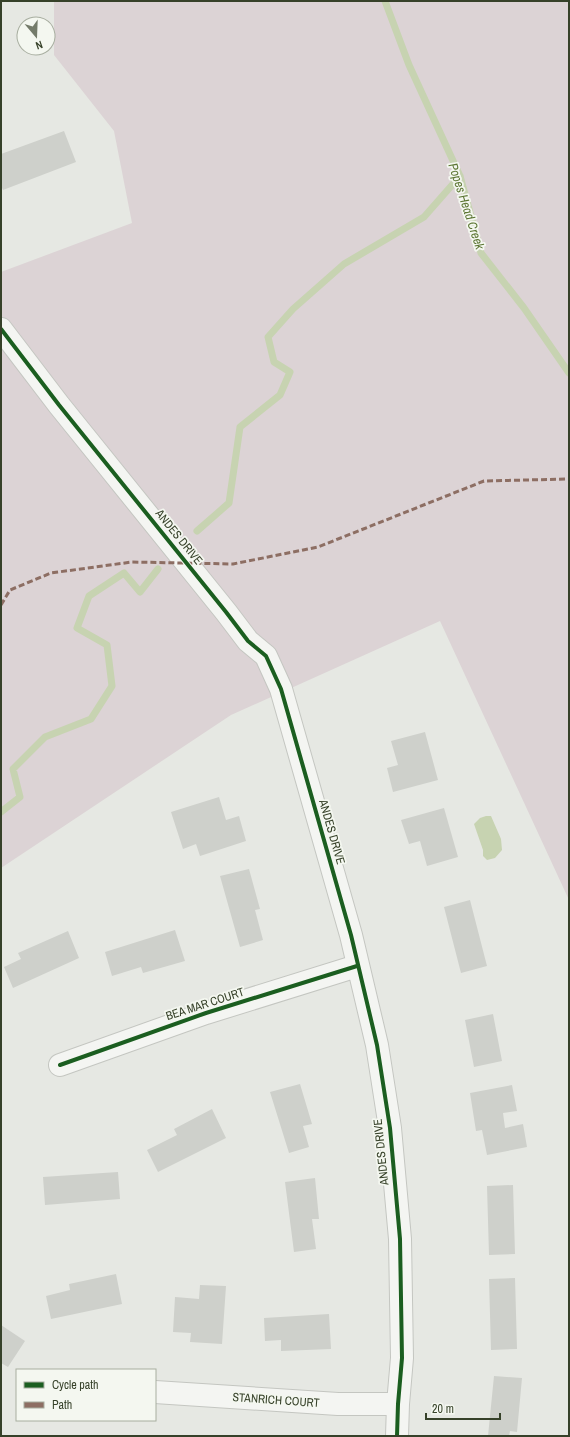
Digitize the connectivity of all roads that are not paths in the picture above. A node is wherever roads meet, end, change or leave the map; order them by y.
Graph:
1 (1, 329) edge
2 (357, 966) junction
3 (60, 1065) dead end
4 (156, 1392) edge
5 (398, 1404) junction
6 (397, 1436) edge

1 - 2 street, ANDES DRIVE
2 - 3 street, BEA MAR COURT
2 - 5 street, ANDES DRIVE
4 - 5 street, STANRICH COURT
5 - 6 street, ANDES DRIVE

